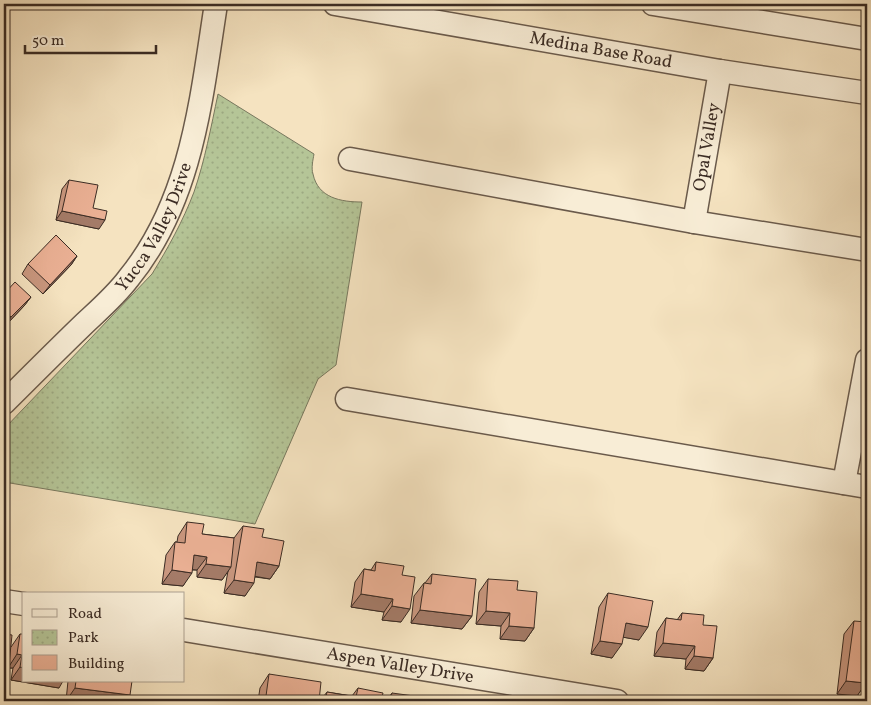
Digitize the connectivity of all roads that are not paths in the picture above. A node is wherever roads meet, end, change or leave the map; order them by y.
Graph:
1 (216, 4) edge
2 (335, 4) edge
3 (653, 4) edge
4 (867, 39) edge
5 (720, 70) junction
6 (867, 93) edge
7 (350, 159) dead end
8 (694, 222) junction
9 (867, 250) edge
10 (867, 360) edge
11 (347, 399) dead end
12 (4, 403) edge
13 (844, 483) junction
14 (867, 487) edge
15 (4, 601) edge
16 (22, 604) edge
17 (185, 630) edge
18 (616, 701) edge

1 - 12 street, Yucca Valley Drive
2 - 5 street, Medina Base Road
3 - 4 street
5 - 6 street, Medina Base Road
5 - 8 street, Opal Valley
7 - 8 street
8 - 9 street
10 - 13 street
11 - 13 street
13 - 14 street
15 - 16 street
17 - 18 street, Aspen Valley Drive

